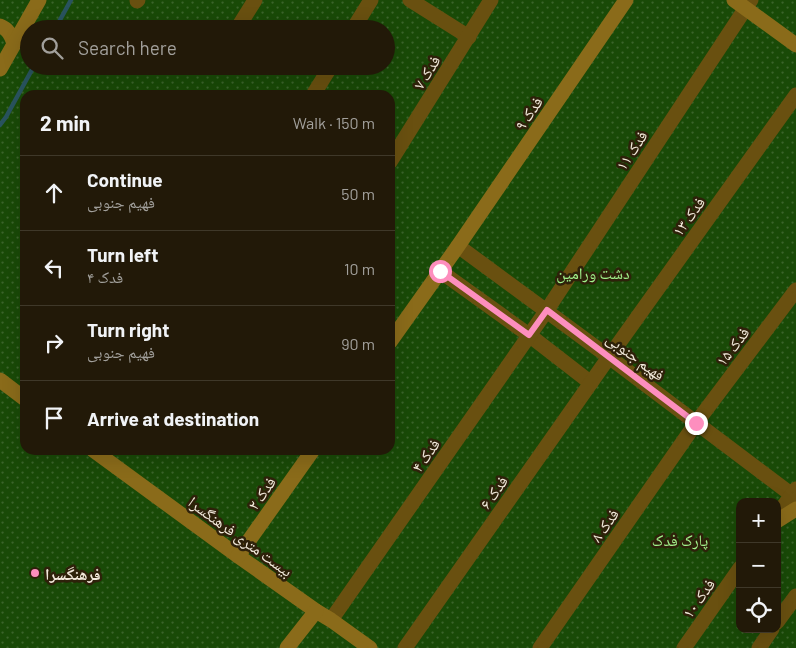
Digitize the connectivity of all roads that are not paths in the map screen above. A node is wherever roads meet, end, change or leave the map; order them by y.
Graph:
1 (39, 0) edge
2 (255, 0) edge
3 (371, 0) edge
4 (410, 0) edge
5 (492, 0) edge
6 (626, 0) edge
7 (743, 3) edge
8 (27, 20) edge
9 (243, 20) edge
10 (359, 20) edge
11 (0, 26) edge
12 (20, 33) edge
13 (469, 37) junction
14 (14, 43) junction
15 (796, 45) edge
16 (0, 69) edge
17 (325, 75) edge
18 (316, 90) edge
19 (796, 95) edge
20 (395, 154) edge
21 (458, 246) junction
22 (440, 271) junction
23 (796, 290) edge
24 (547, 310) junction
25 (395, 335) edge
26 (529, 335) junction
27 (609, 357) junction
28 (0, 380) edge
29 (591, 383) junction
30 (20, 395) edge
31 (696, 423) junction
32 (100, 455) edge
33 (309, 455) edge
34 (795, 498) edge
35 (781, 511) edge
36 (781, 516) edge
37 (238, 556) junction
38 (736, 574) edge
39 (796, 596) edge
40 (316, 611) junction
41 (781, 617) edge
42 (331, 620) junction
43 (769, 633) edge
44 (287, 648) edge
45 (370, 648) edge
46 (405, 648) edge
47 (540, 648) edge
48 (684, 648) edge
49 (759, 648) edge

1 - 8 street
2 - 9 street
3 - 10 street
4 - 13 street
5 - 13 street, فدک ۷
6 - 21 street, فدک ۹
7 - 15 street
7 - 24 street, فدک ۱۱
11 - 14 street
12 - 14 street
13 - 20 street, فدک ۷
14 - 16 street
17 - 18 street
19 - 27 street, فدک ۱۳
21 - 22 street
21 - 24 street, فهیم جنوبی
22 - 25 street
22 - 26 street
23 - 31 street, فدک ۱۵
24 - 26 street, فدک ۴
24 - 27 street, فهیم جنوبی
26 - 29 street
26 - 42 street, فدک ۴
27 - 29 street, فدک ۶
27 - 31 street, فهیم جنوبی
28 - 30 street
29 - 46 street, فدک ۶
31 - 34 street, فهیم جنوبی
31 - 47 street, فدک ۸
32 - 37 street, بیست متری فرهنگسرا
33 - 37 street, فدک ۲
34 - 35 street
34 - 36 street
37 - 40 street, بیست متری فرهنگسرا
38 - 48 street, فدک ۱۰
39 - 41 street
40 - 42 street, بیست متری فرهنگسرا
40 - 44 street
42 - 45 street, بیست متری فرهنگسرا
43 - 49 street

